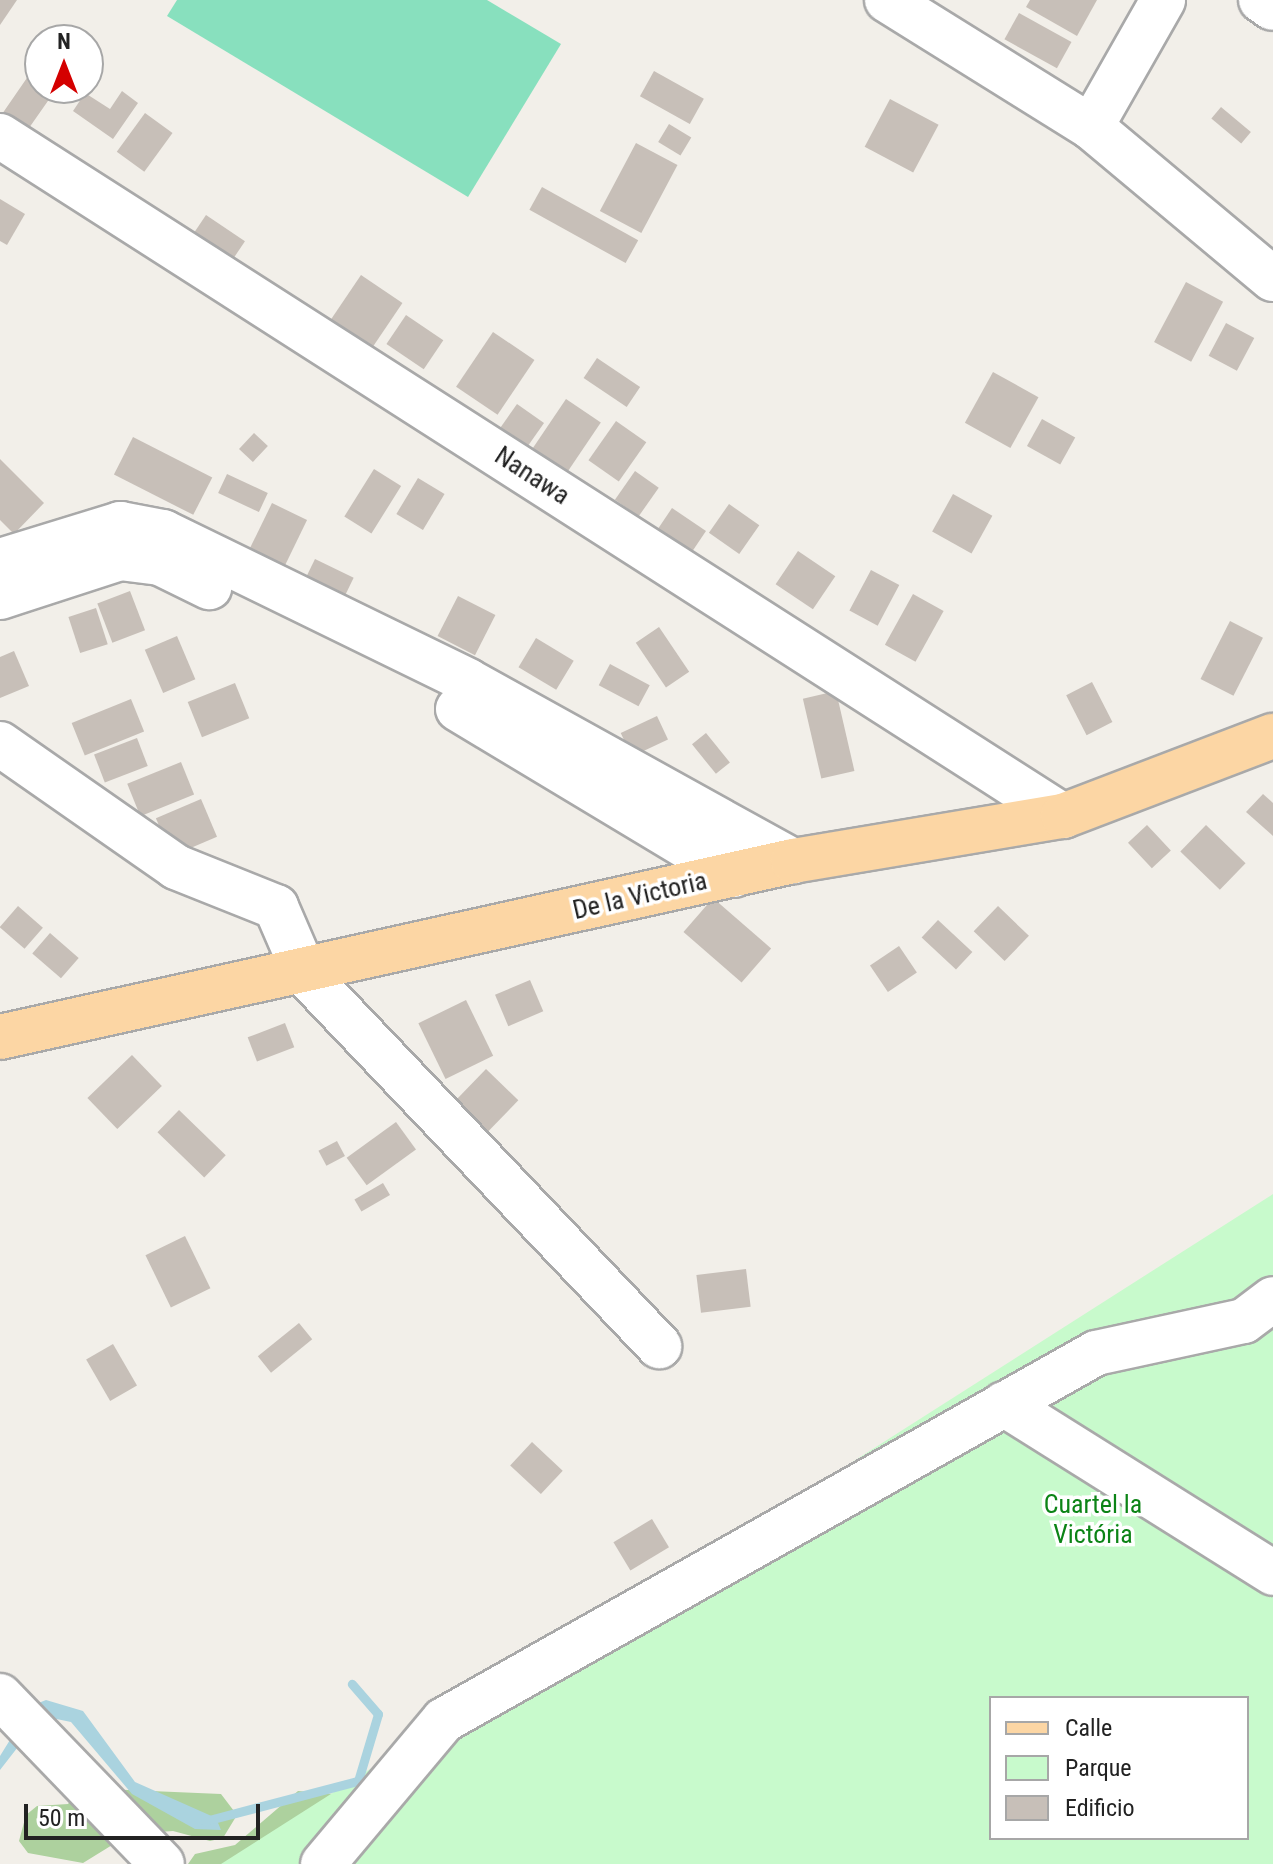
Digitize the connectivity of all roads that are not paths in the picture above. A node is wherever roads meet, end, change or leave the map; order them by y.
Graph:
1 (887, 0) edge
2 (1163, 0) edge
3 (1261, 0) edge
4 (1273, 8) edge
5 (1091, 127) junction
6 (0, 136) edge
7 (1273, 279) edge
8 (120, 541) junction
9 (0, 561) edge
10 (0, 597) edge
11 (1273, 736) edge
12 (0, 744) edge
13 (1063, 816) junction
14 (793, 861) junction
15 (734, 875) junction
16 (305, 974) junction
17 (0, 1037) edge
18 (1273, 1299) edge
19 (659, 1346) dead end
20 (1004, 1404) junction
21 (1273, 1573) edge
22 (0, 1696) edge
23 (162, 1864) edge
24 (323, 1864) edge

1 - 5 street
2 - 5 street
3 - 4 street
5 - 7 street
6 - 13 street, Nanawa
8 - 9 street
8 - 10 street
8 - 14 street
8 - 15 street
11 - 13 main road, De la Victoria
12 - 16 street
13 - 14 main road, De la Victoria
14 - 15 main road, De la Victoria
15 - 16 main road, De la Victoria
16 - 17 main road, De la Victoria
16 - 19 street
18 - 20 street
20 - 21 street
20 - 24 street
22 - 23 street

